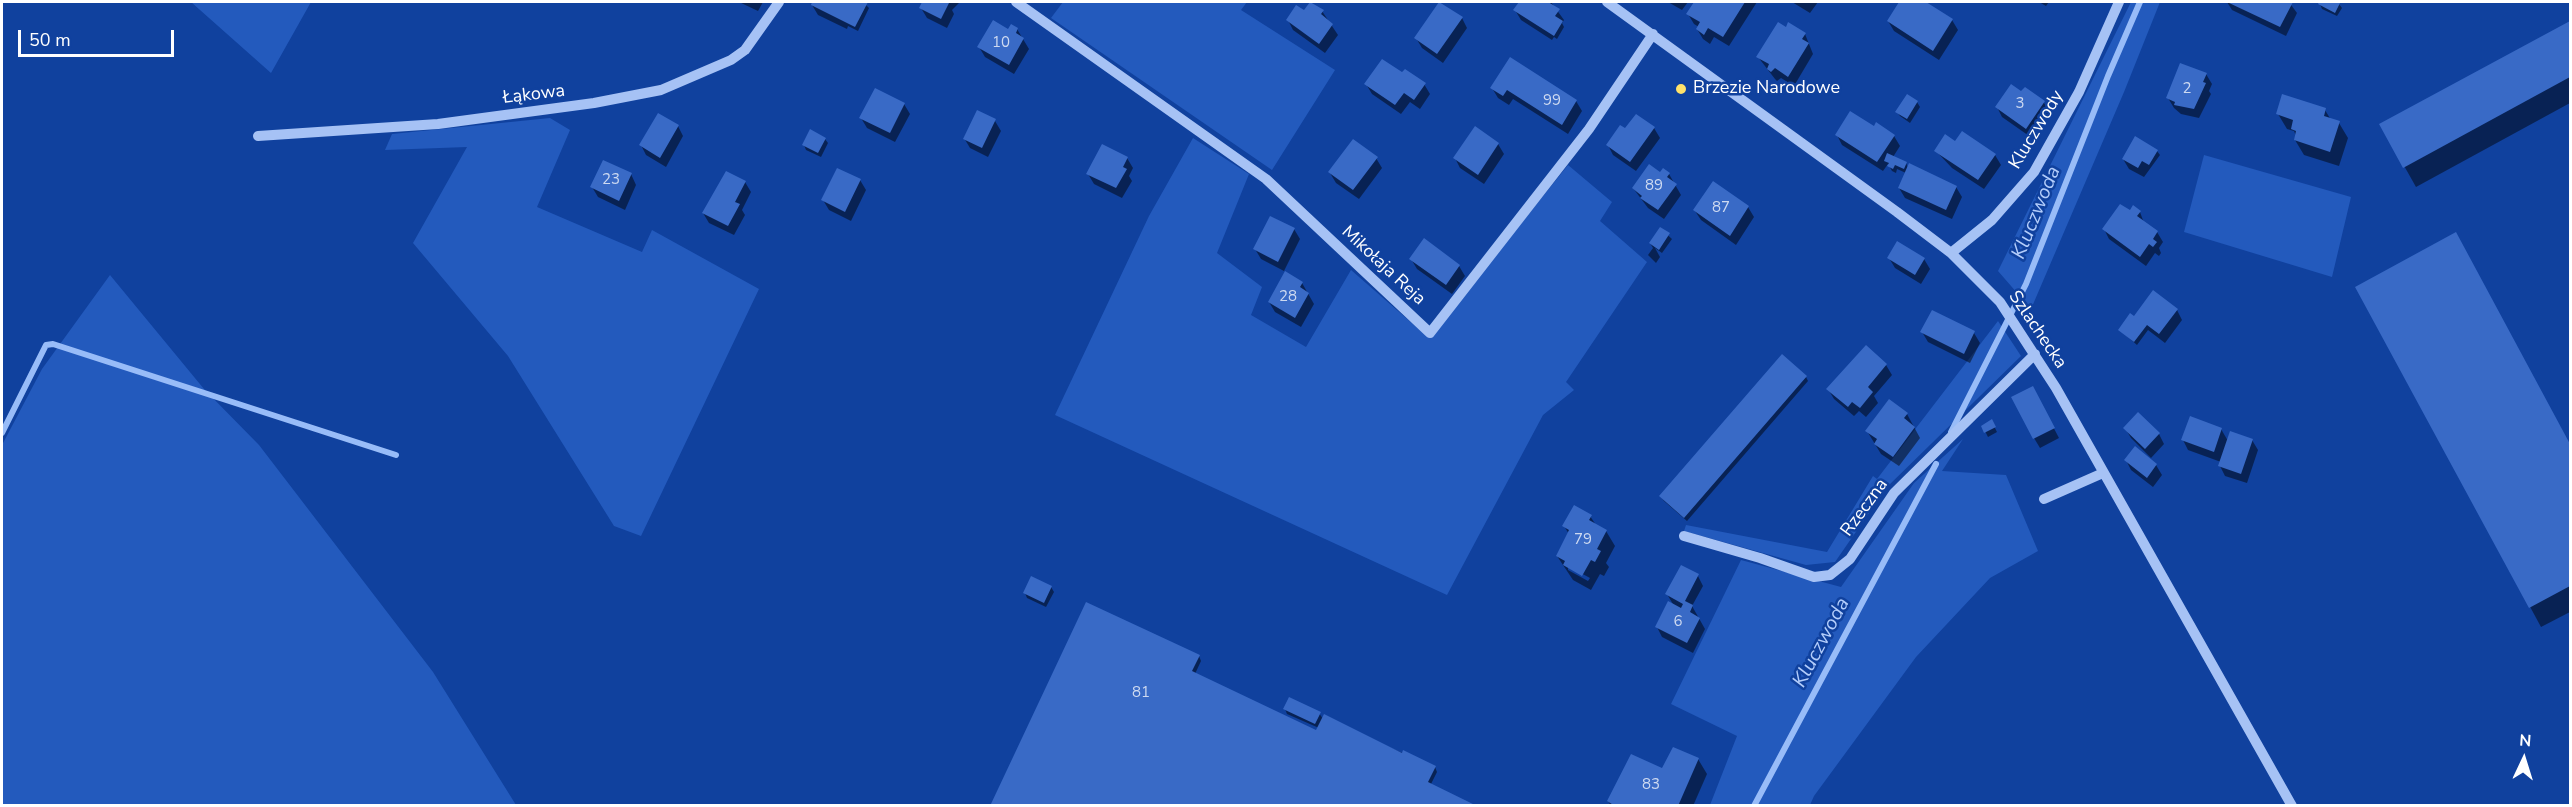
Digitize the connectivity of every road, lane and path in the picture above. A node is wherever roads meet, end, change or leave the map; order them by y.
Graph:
1 (779, 2) edge
2 (1016, 2) edge
3 (1607, 2) edge
4 (2119, 2) edge
5 (1653, 34) junction
6 (258, 136) dead end
7 (1951, 253) junction
8 (2035, 354) junction
9 (2103, 473) junction
10 (2044, 499) dead end
11 (1684, 536) dead end
12 (2292, 806) edge

1 - 6 street, Łąkowa
2 - 5 street, Mikołaja Reja
3 - 5 street, Szlachecka
4 - 7 street, Kluczwody
5 - 7 street, Szlachecka
7 - 8 street, Szlachecka
8 - 9 street, Szlachecka
8 - 11 street, Rzeczna
9 - 10 street
9 - 12 street, Szlachecka

